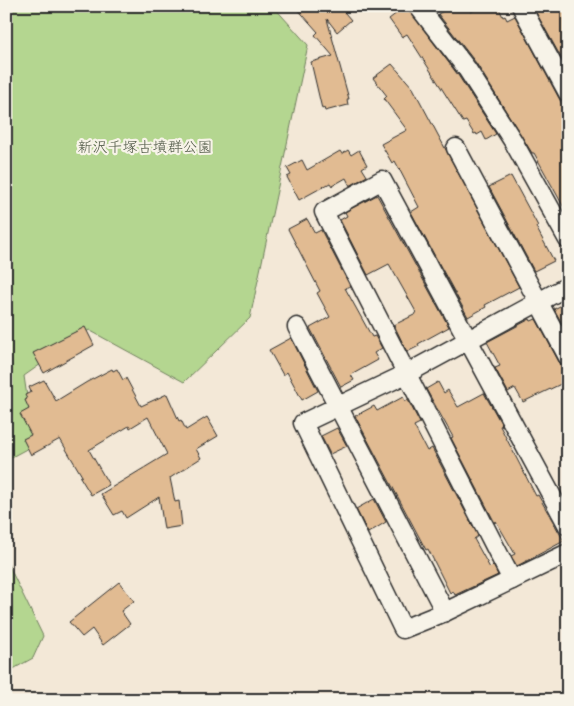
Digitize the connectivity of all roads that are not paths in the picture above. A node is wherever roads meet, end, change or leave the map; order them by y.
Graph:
1 (418, 6) edge
2 (521, 6) edge
3 (568, 93) edge
4 (456, 148) dead end
5 (568, 240) edge
6 (568, 286) edge
7 (539, 302) junction
8 (297, 327) dead end
9 (468, 340) junction
10 (568, 356) edge
11 (406, 374) junction
12 (339, 406) junction
13 (568, 526) edge
14 (568, 553) edge
15 (512, 580) junction
16 (445, 612) junction

1 - 5 street
2 - 3 street
4 - 7 street
6 - 7 street
7 - 9 street
7 - 10 street
8 - 12 street
9 - 11 street
9 - 11 street
9 - 13 street
11 - 12 street
11 - 15 street
12 - 16 street
12 - 16 street
14 - 15 street
15 - 16 street

